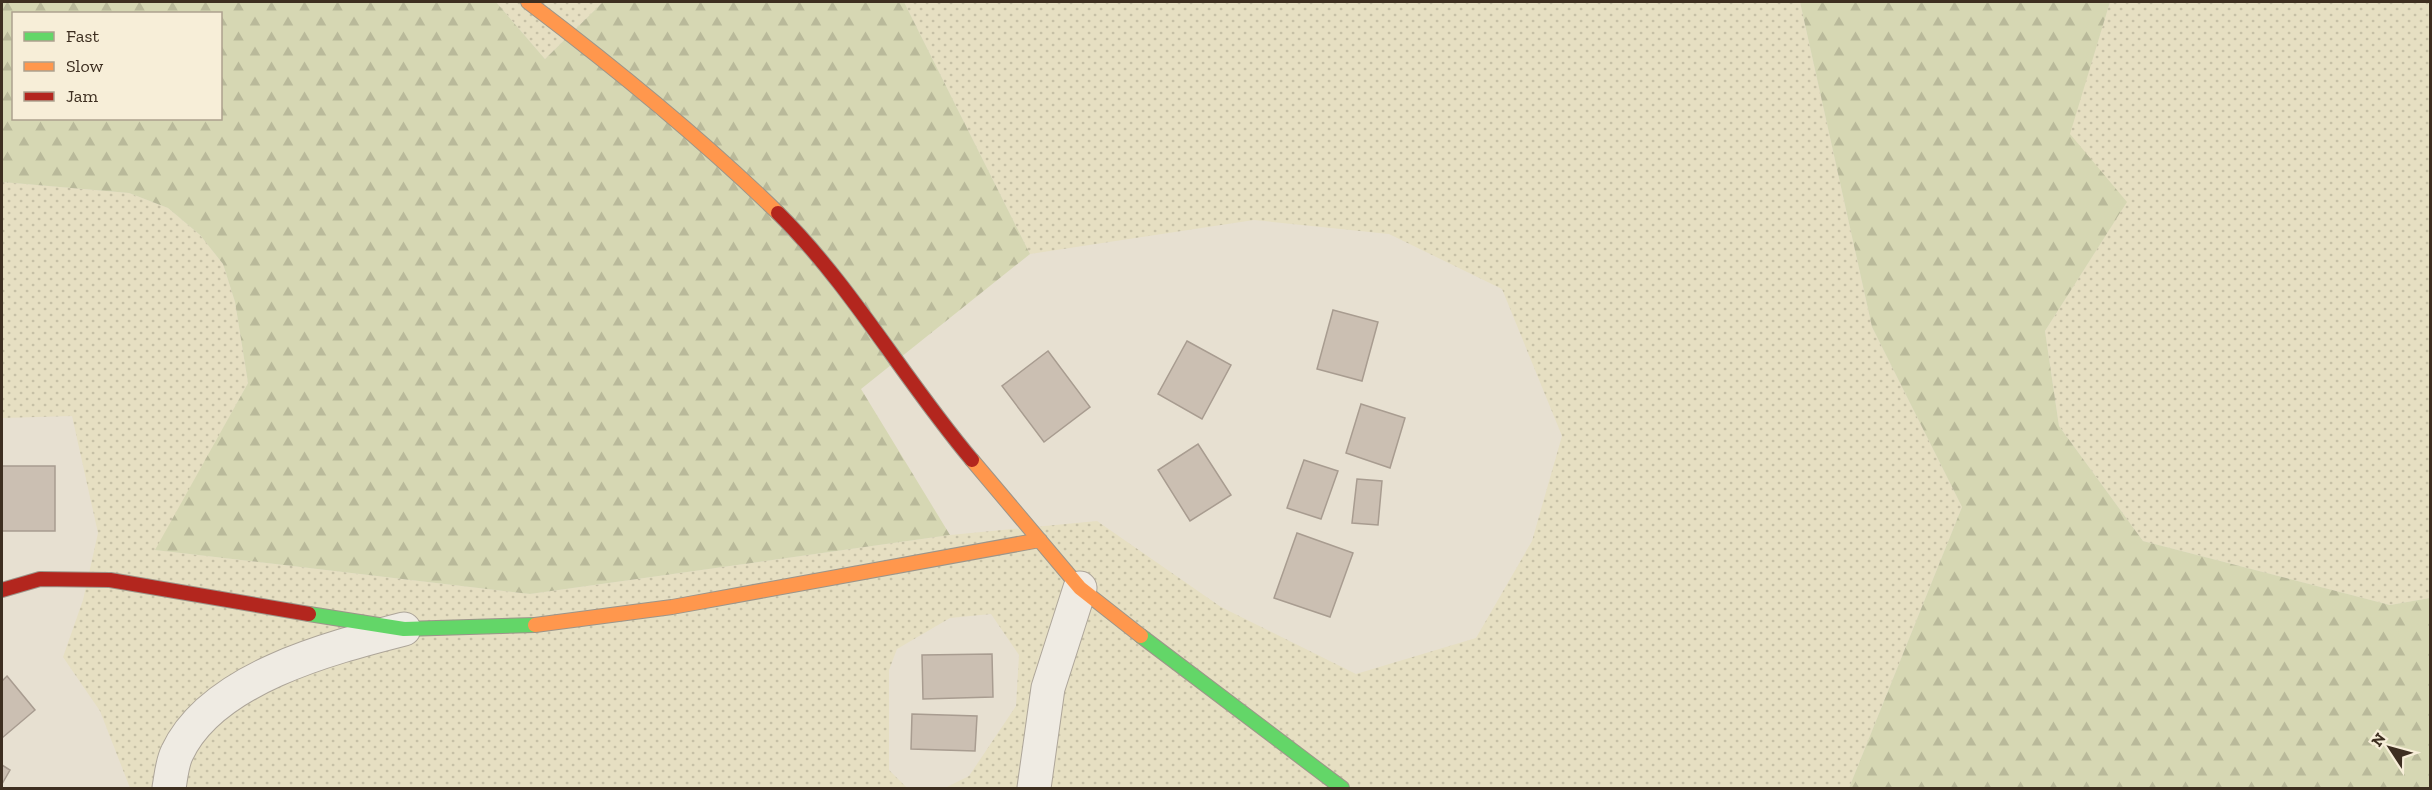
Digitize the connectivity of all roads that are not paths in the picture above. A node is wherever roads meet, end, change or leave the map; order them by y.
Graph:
1 (528, 2) edge
2 (1040, 540) junction
3 (1080, 588) junction
4 (2, 590) edge
5 (404, 629) junction
6 (169, 789) edge
7 (1034, 789) edge
8 (1342, 789) edge

1 - 2 street
2 - 3 street
2 - 5 street
3 - 7 street
3 - 8 street
4 - 5 street
5 - 6 street

